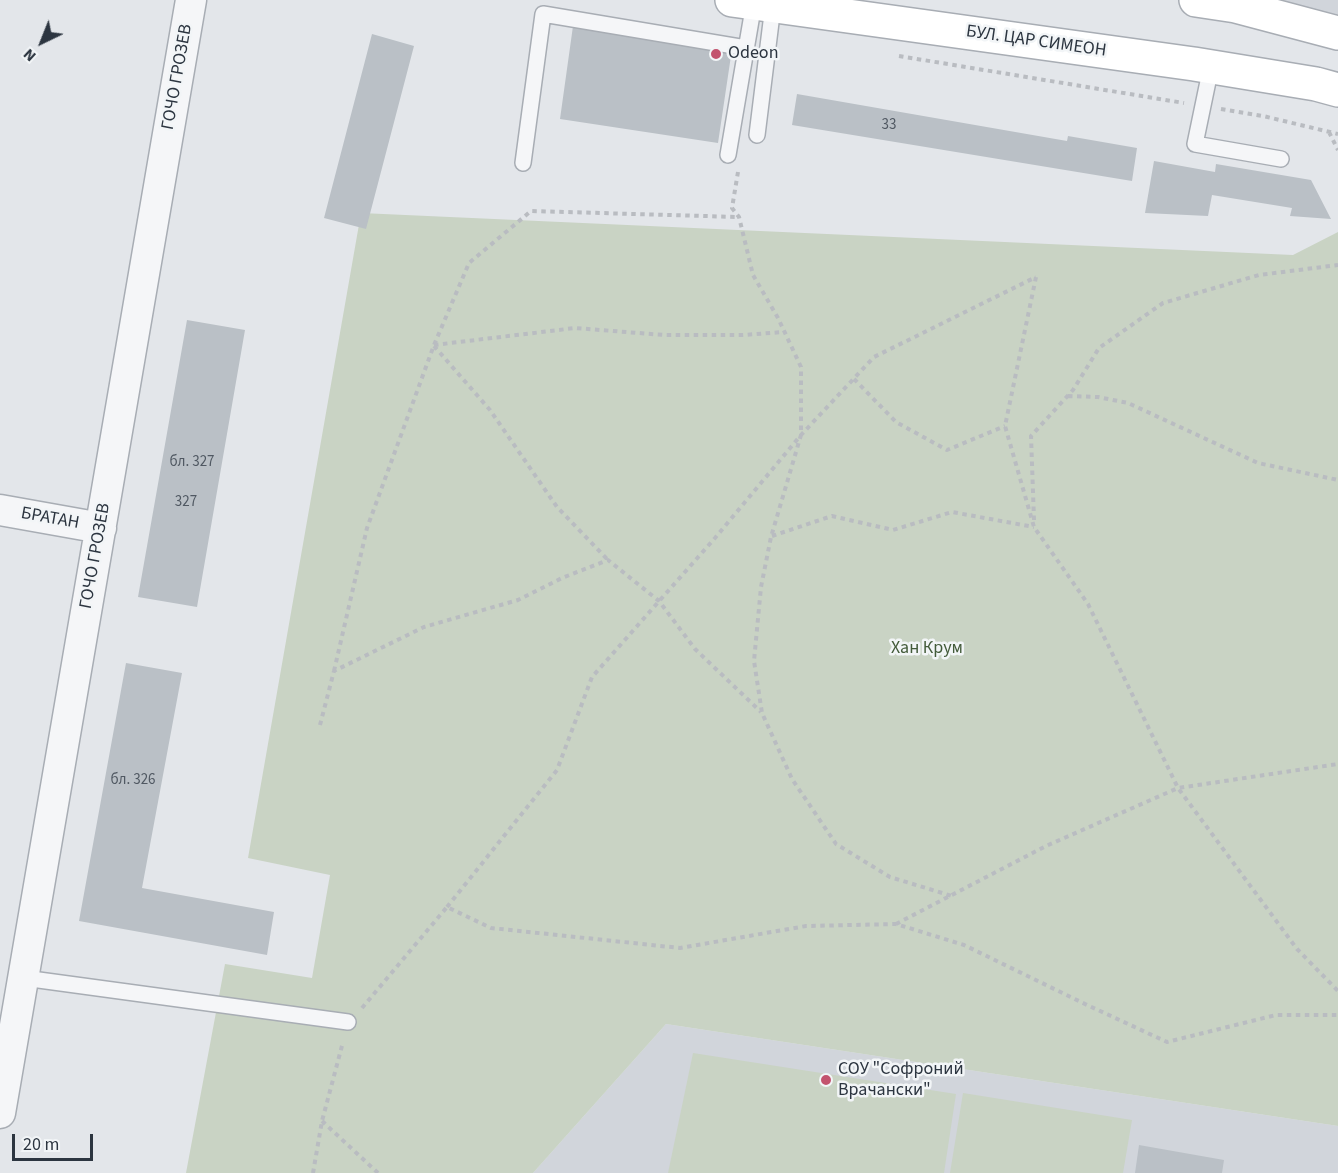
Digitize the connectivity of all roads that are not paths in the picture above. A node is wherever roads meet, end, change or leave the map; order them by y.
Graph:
1 (191, 0) edge
2 (1196, 0) edge
3 (753, 3) edge
4 (1245, 4) edge
5 (1338, 33) edge
6 (746, 48) junction
7 (1211, 67) junction
8 (1338, 90) edge
9 (757, 135) dead end
10 (734, 158) road end
11 (1281, 159) dead end
12 (523, 163) dead end
13 (0, 510) edge
14 (101, 528) junction
15 (24, 978) junction
16 (348, 1022) road end
17 (0, 1113) edge

1 - 14 street, ГОЧО ГРОЗЕВ
2 - 4 main road
3 - 6 lane
3 - 7 main road, БУЛ. ЦАР СИМЕОН
3 - 9 lane
4 - 5 main road
6 - 10 lane
6 - 12 lane
7 - 8 main road, БУЛ. ЦАР СИМЕОН
7 - 11 lane
13 - 14 street, БРАТАН
14 - 15 street, ГОЧО ГРОЗЕВ
15 - 16 lane
15 - 17 street, ГОЧО ГРОЗЕВ

